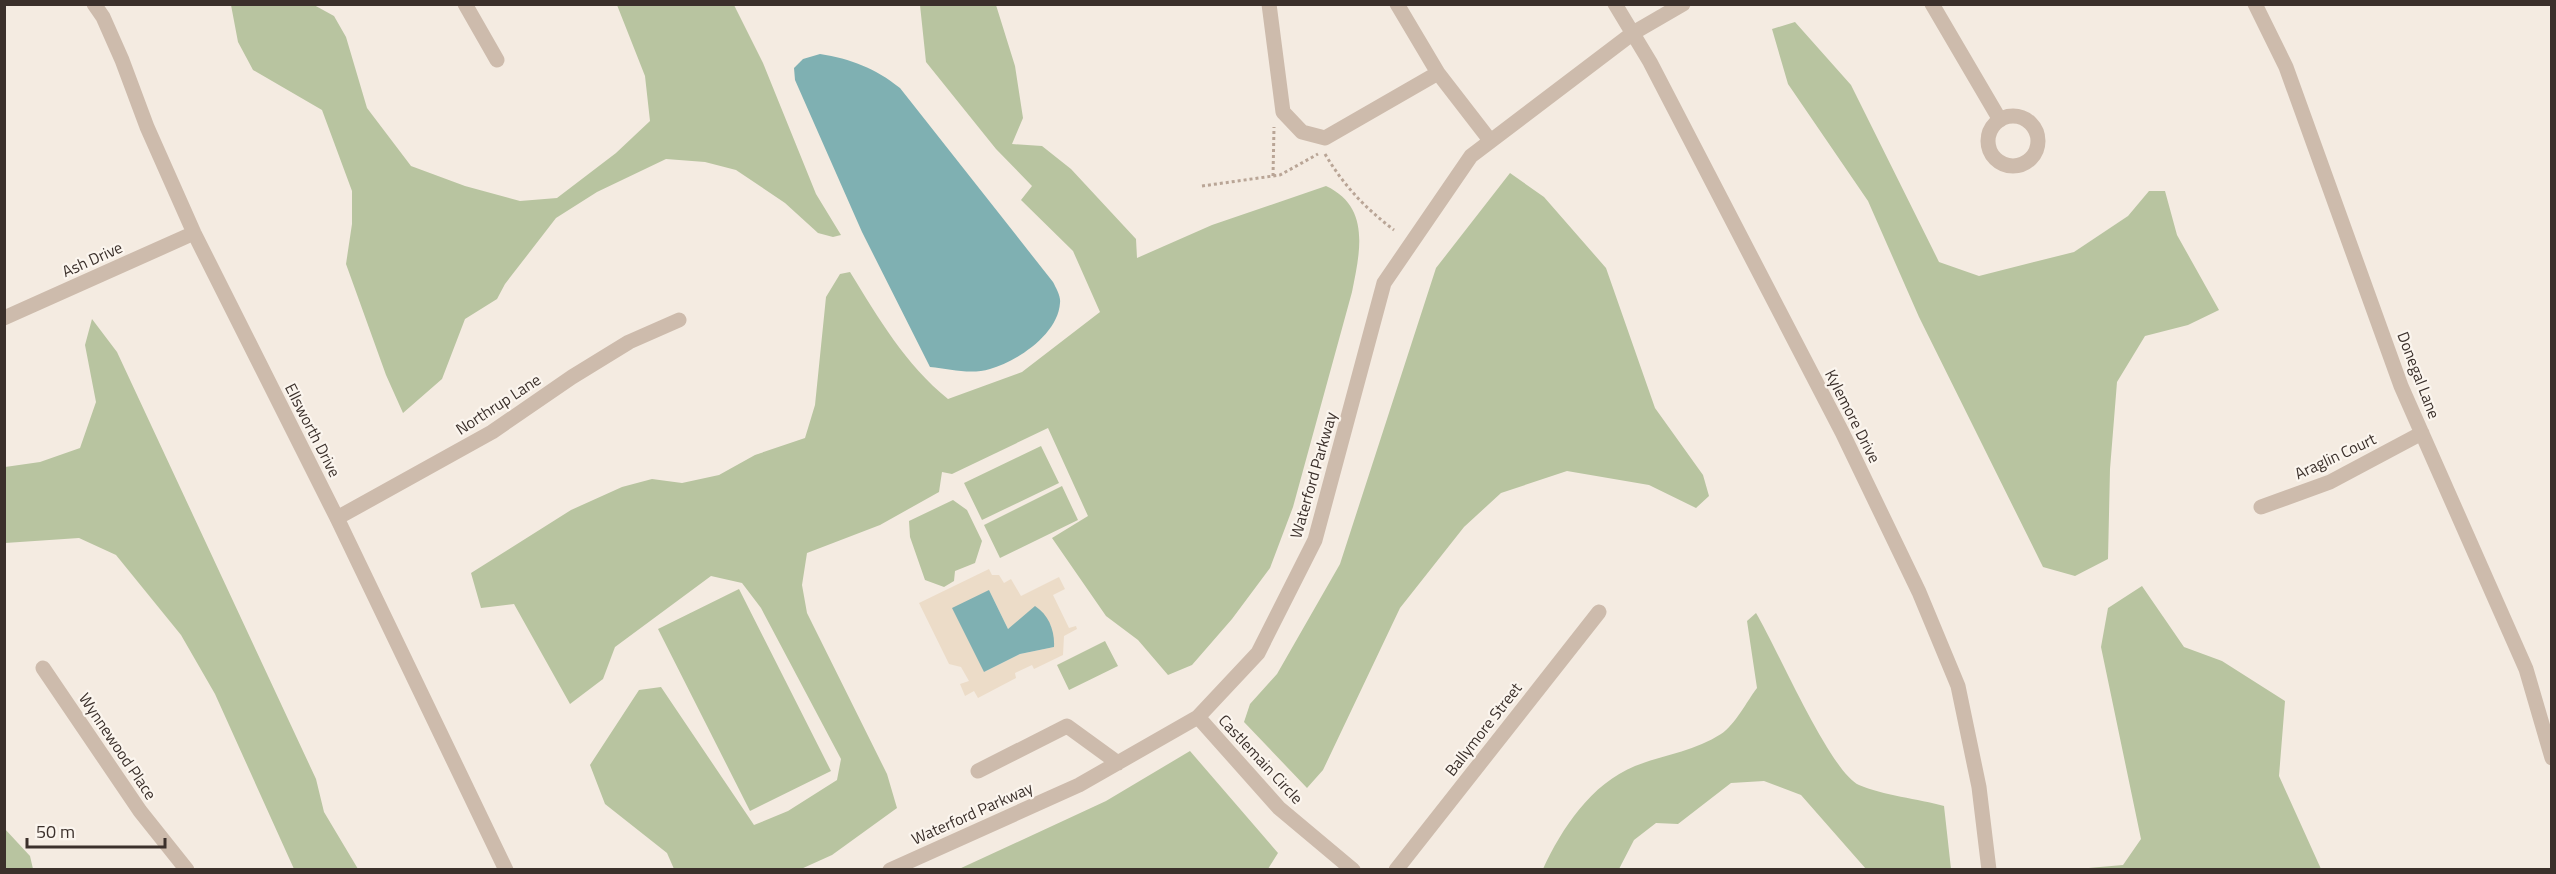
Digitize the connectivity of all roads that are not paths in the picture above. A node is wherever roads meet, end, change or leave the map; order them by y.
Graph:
1 (94, 4) edge
2 (465, 4) edge
3 (1269, 4) edge
4 (1397, 4) edge
5 (1615, 4) edge
6 (1683, 4) edge
7 (1932, 4) edge
8 (2255, 4) edge
9 (1633, 33) junction
10 (497, 60) dead end
11 (1438, 73) junction
12 (2000, 120) dead end
13 (1489, 139) junction
14 (194, 233) junction
15 (4, 318) edge
16 (679, 320) dead end
17 (2422, 433) junction
18 (2261, 507) dead end
19 (337, 518) junction
20 (1599, 612) dead end
21 (43, 669) dead end
22 (1198, 717) junction
23 (2552, 758) edge
24 (1118, 763) junction
25 (978, 771) dead end
26 (187, 870) edge
27 (506, 870) edge
28 (890, 870) edge
29 (1353, 870) edge
30 (1396, 870) edge
31 (1989, 870) edge

1 - 14 street, Ellsworth Drive
2 - 10 street
3 - 11 street
4 - 11 street
5 - 9 street, Kylemore Drive
6 - 9 street, Waterford Parkway
7 - 12 street
8 - 17 street, Donegal Lane
9 - 13 street, Waterford Parkway
9 - 31 street, Kylemore Drive
11 - 13 street
13 - 22 street, Waterford Parkway
14 - 15 street, Ash Drive
14 - 19 street, Ellsworth Drive
16 - 19 street, Northrup Lane
17 - 18 street, Araglin Court
17 - 23 street, Donegal Lane
19 - 27 street, Ellsworth Drive
20 - 30 street, Ballymore Street
21 - 26 street, Wynnewood Place
22 - 24 street, Waterford Parkway
22 - 29 street, Castlemain Circle
24 - 25 street
24 - 28 street, Waterford Parkway

